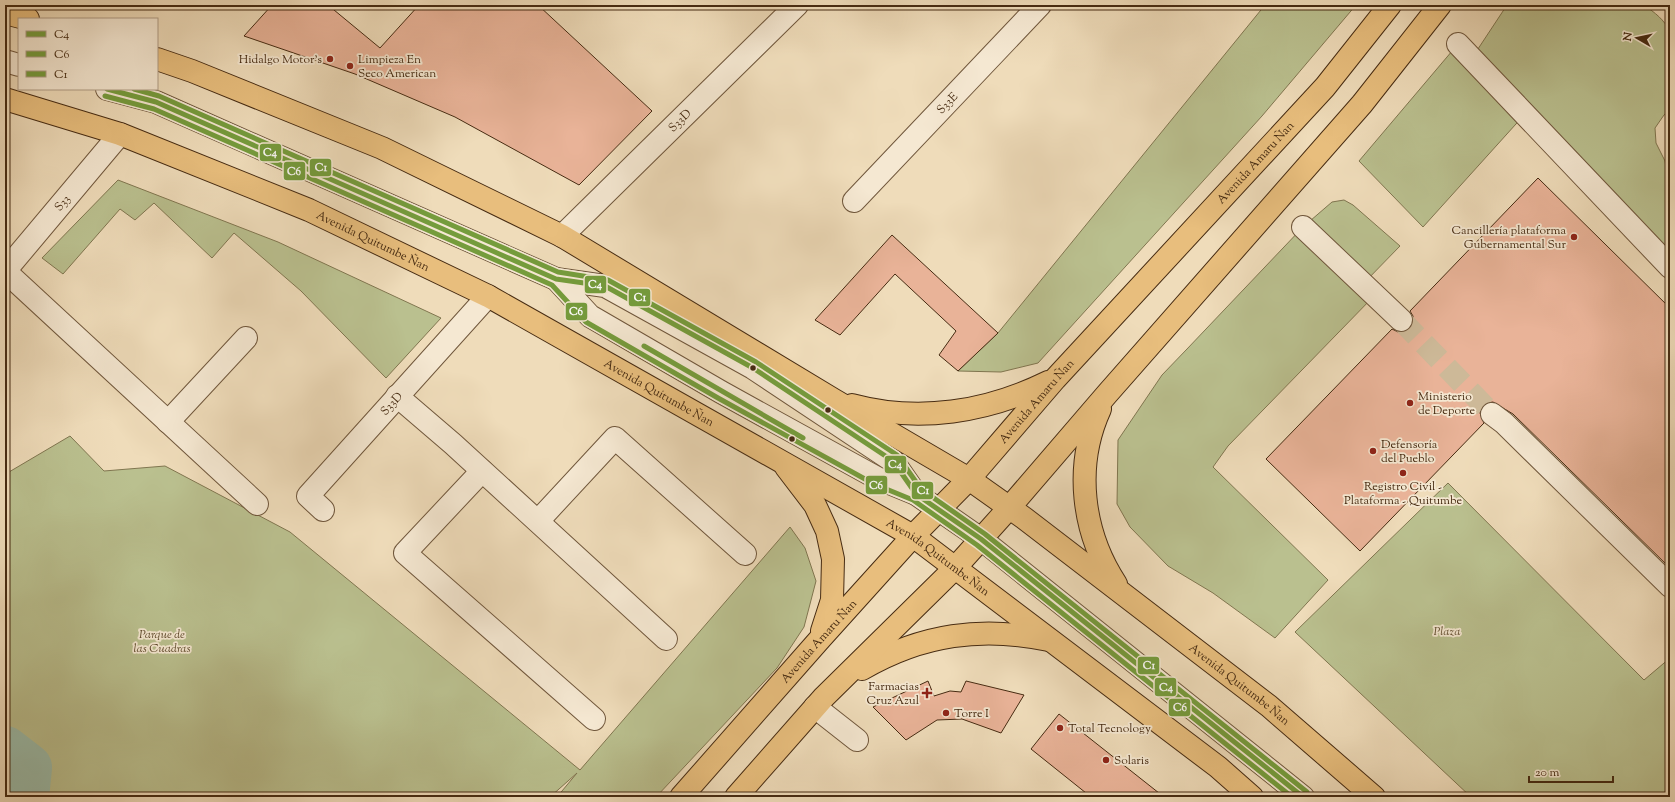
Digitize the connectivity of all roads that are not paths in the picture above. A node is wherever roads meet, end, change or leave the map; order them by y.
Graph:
1 (797, 5) edge
2 (1390, 5) edge
3 (1440, 5) edge
4 (1037, 6) edge
5 (5, 13) edge
6 (24, 18) edge
7 (1458, 44) dead end
8 (158, 59) edge
9 (5, 61) edge
10 (18, 65) edge
11 (111, 90) edge
12 (5, 99) edge
13 (120, 134) junction
14 (854, 201) dead end
15 (1303, 227) dead end
16 (562, 236) junction
17 (1670, 267) edge
18 (5, 271) edge
19 (556, 279) junction
20 (488, 296) junction
21 (1401, 320) tunnel mouth
22 (246, 338) dead end
23 (1055, 379) junction
24 (1106, 394) junction
25 (397, 396) junction
26 (834, 400) junction
27 (1492, 414) tunnel mouth
28 (168, 422) junction
29 (780, 459) junction
30 (482, 471) junction
31 (969, 479) junction
32 (916, 494) junction
33 (315, 503) dead end
34 (257, 504) dead end
35 (1009, 508) junction
36 (939, 510) junction
37 (538, 521) junction
38 (913, 536) junction
39 (981, 539) junction
40 (745, 554) dead end
41 (955, 568) junction
42 (1670, 586) edge
43 (1122, 593) junction
44 (820, 638) junction
45 (666, 639) dead end
46 (1056, 642) junction
47 (820, 702) junction
48 (594, 719) dead end
49 (857, 740) dead end
50 (681, 797) edge
51 (736, 797) edge
52 (1252, 797) edge
53 (1303, 797) edge
54 (1374, 797) edge

1 - 16 street, S33D
2 - 23 main road, Avenida Amaru Ñan
3 - 24 main road
4 - 14 street, S33E
5 - 6 main road
7 - 17 street
8 - 16 main road, Avenida Quitumbe Ñan
9 - 10 street
11 - 19 street
12 - 13 main road, Avenida Quitumbe Ñan
13 - 18 street, S33
13 - 20 main road, Avenida Quitumbe Ñan
15 - 21 street
16 - 26 main road, Avenida Quitumbe Ñan
18 - 28 street
19 - 32 street
19 - 32 street
20 - 25 street, S33D
20 - 29 main road, Avenida Quitumbe Ñan
22 - 28 street
23 - 26 main road
23 - 31 main road, Avenida Amaru Ñan
24 - 35 main road
24 - 43 main road
25 - 30 street
25 - 33 street, S33D
26 - 31 main road, Avenida Quitumbe Ñan
27 - 42 street
28 - 34 street
29 - 38 main road, Avenida Quitumbe Ñan
29 - 44 main road
30 - 37 street
30 - 48 street
31 - 35 main road, Avenida Quitumbe Ñan
31 - 36 main road, Avenida Amaru Ñan
32 - 36 street
35 - 39 main road
35 - 43 main road, Avenida Quitumbe Ñan
36 - 38 main road, Avenida Amaru Ñan
36 - 39 street
37 - 40 street
37 - 45 street
38 - 41 main road, Avenida Quitumbe Ñan
38 - 44 main road, Avenida Amaru Ñan
39 - 41 main road
39 - 53 street
41 - 46 main road, Avenida Quitumbe Ñan
41 - 47 main road
43 - 54 main road, Avenida Quitumbe Ñan
44 - 50 main road, Avenida Amaru Ñan
46 - 47 main road
46 - 52 main road, Avenida Quitumbe Ñan
47 - 49 street
47 - 51 main road

